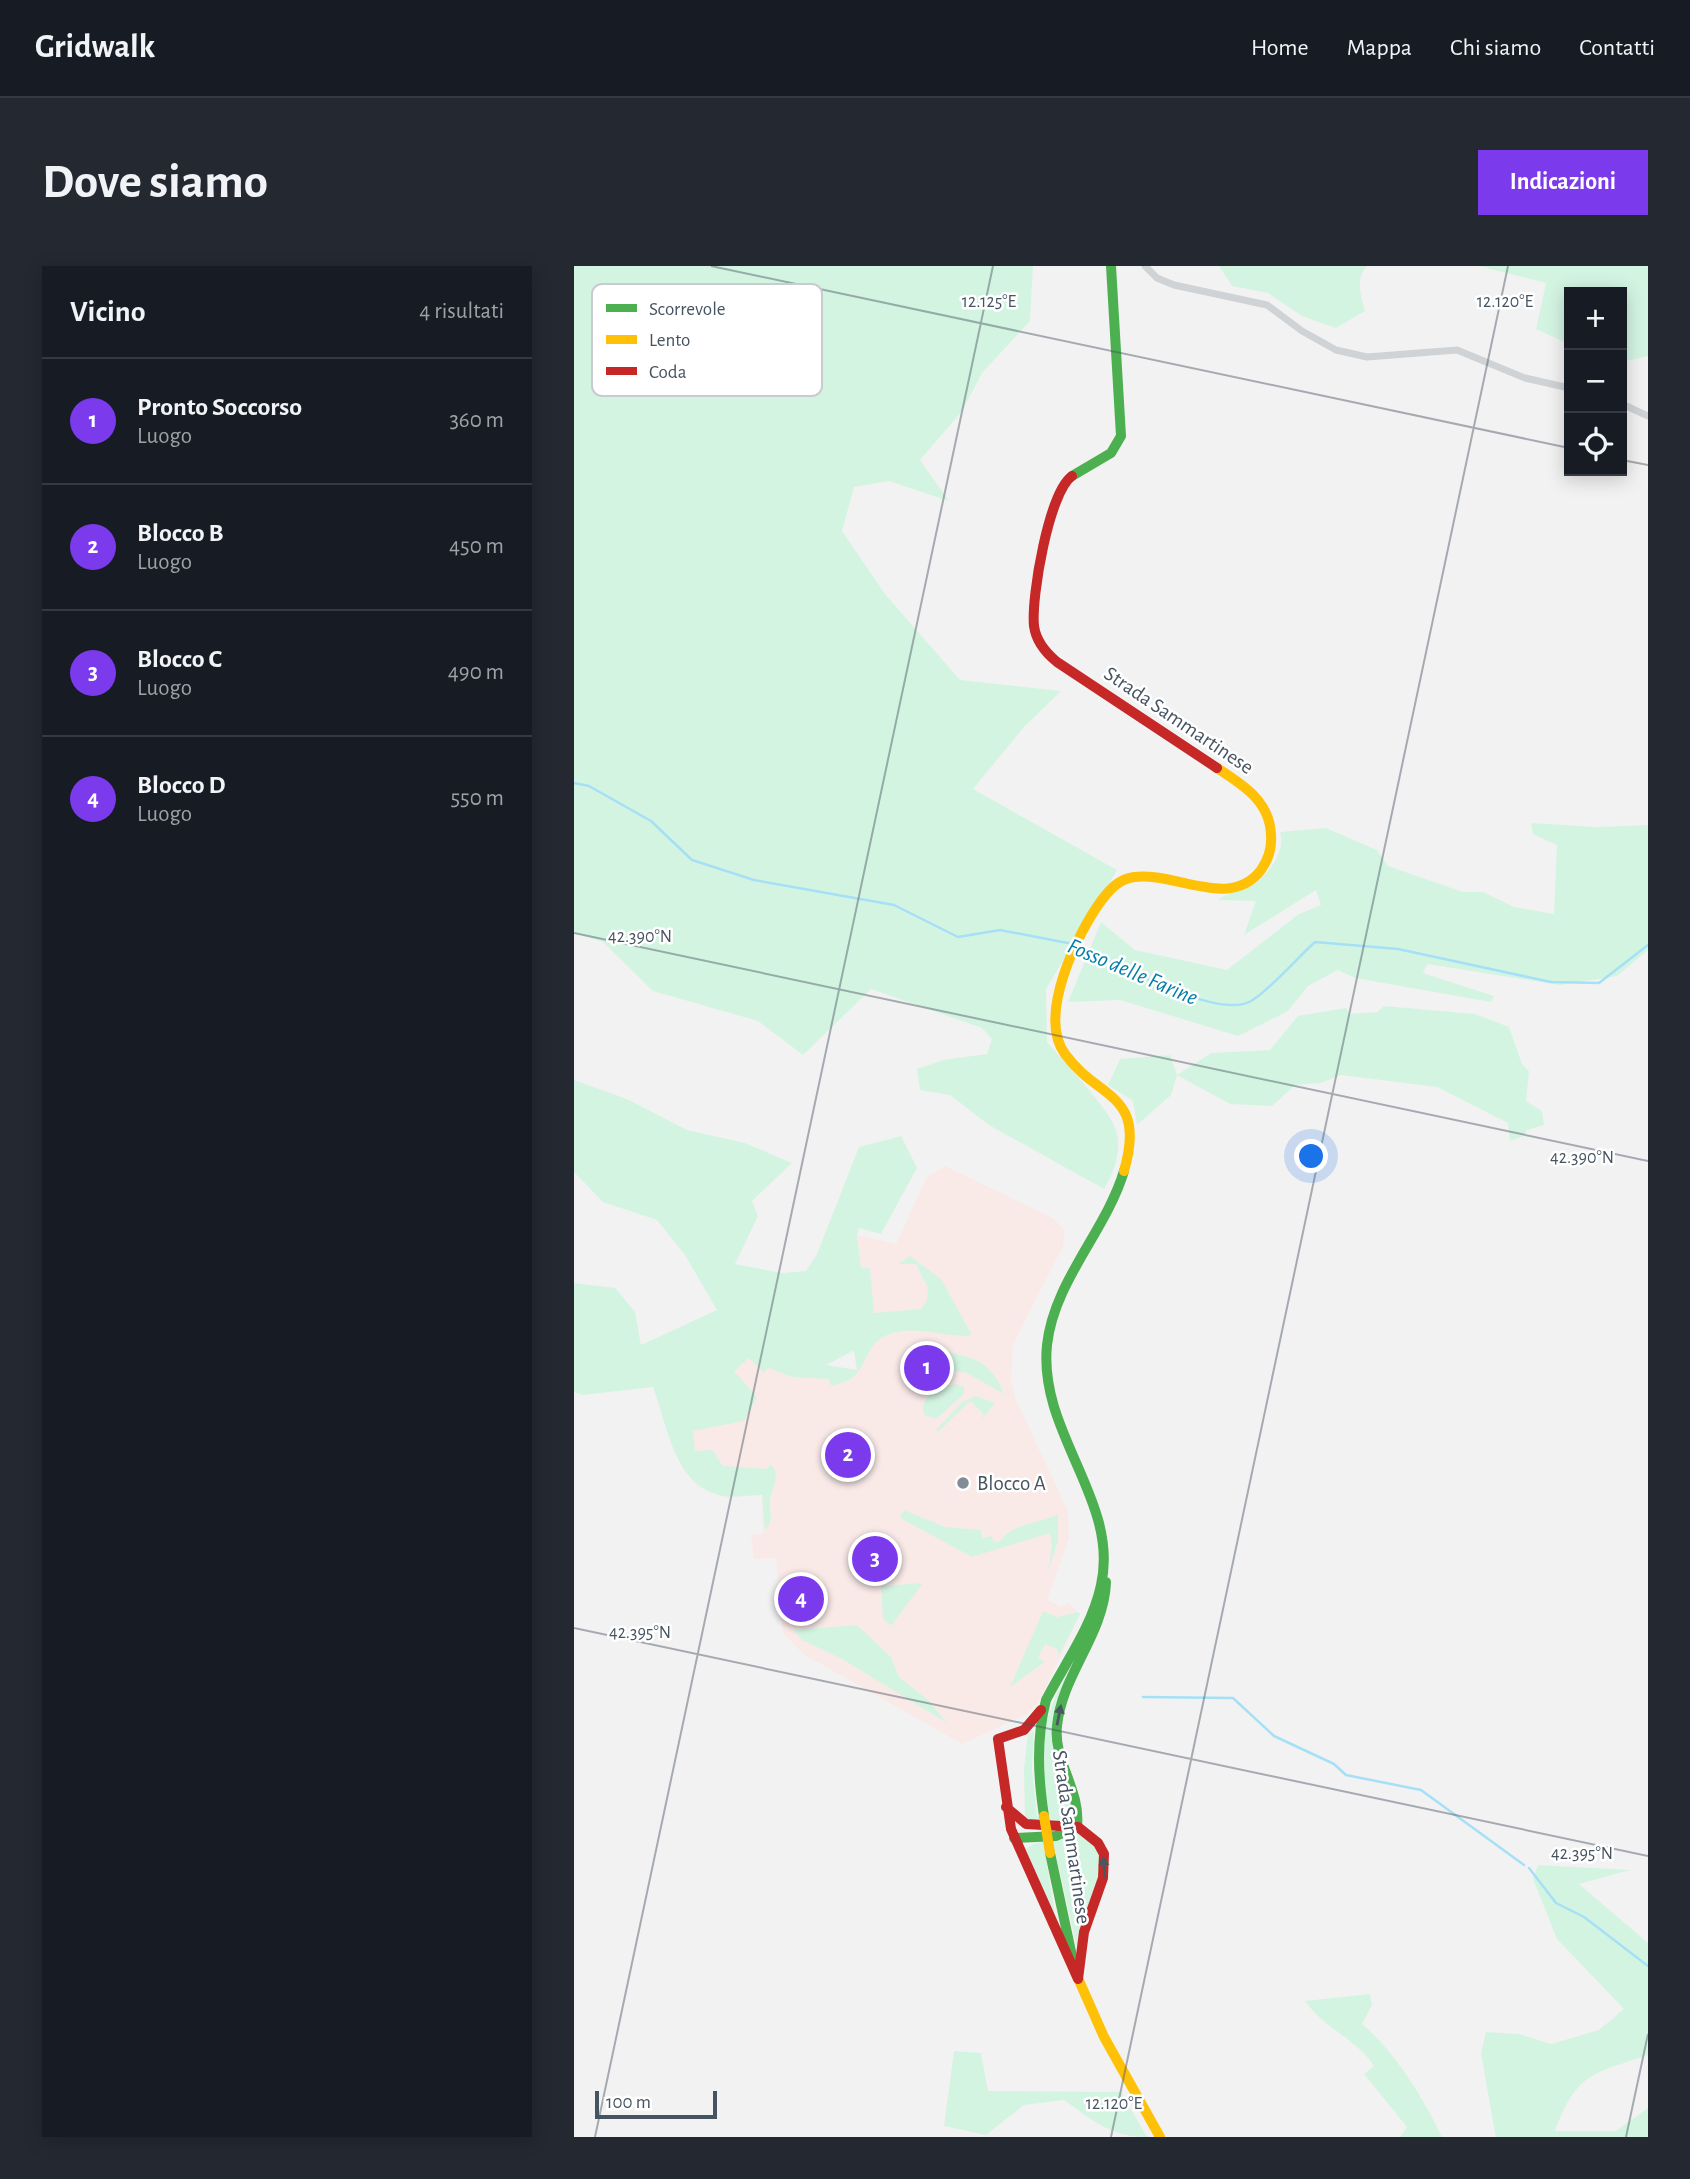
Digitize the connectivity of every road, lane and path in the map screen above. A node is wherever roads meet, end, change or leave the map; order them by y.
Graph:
1 (1111, 266) edge
2 (1145, 266) edge
3 (1564, 387) edge
4 (1627, 406) edge
5 (1648, 416) edge
6 (1104, 1571) junction
7 (1046, 1700) junction
8 (1005, 1806) junction
9 (1077, 1826) junction
10 (1049, 1828) junction
11 (1014, 1838) junction
12 (1078, 1979) junction
13 (1160, 2137) edge

1 - 6 main road, Strada Sammartinese
2 - 3 street
4 - 5 street
6 - 7 main road, Strada Sammartinese
9 -> 6 main road
7 - 8 main road
7 - 12 main road, Strada Sammartinese, bridge
8 - 10 main road
8 - 11 main road
9 - 10 main road
9 - 11 main road
12 -> 9 main road
10 - 11 main road
11 - 12 main road
12 - 13 main road, Strada Sammartinese

